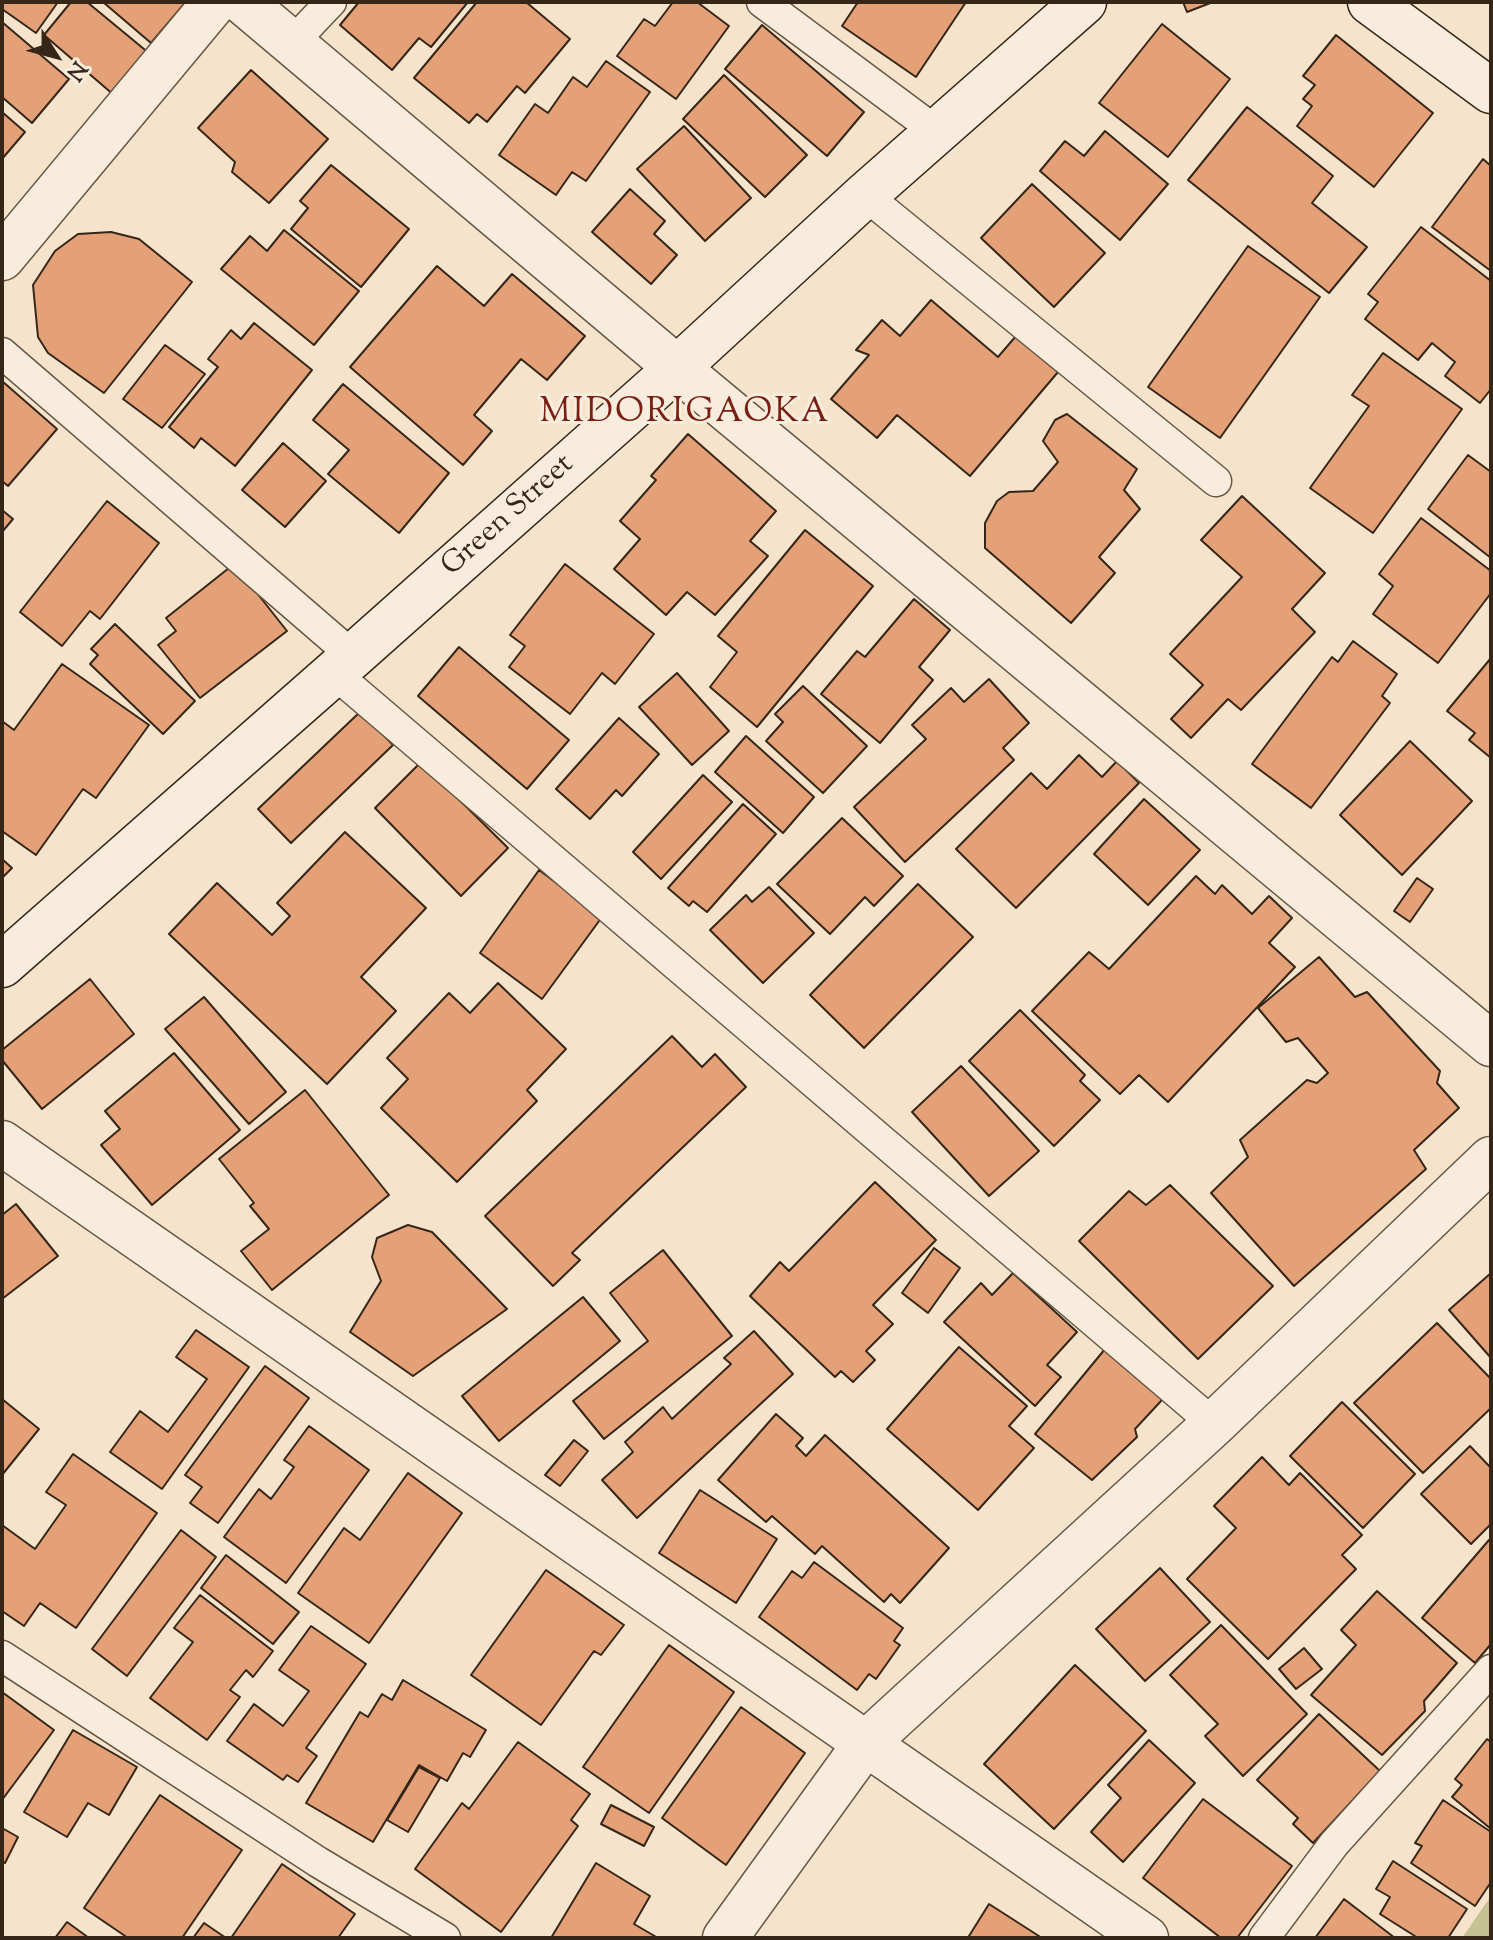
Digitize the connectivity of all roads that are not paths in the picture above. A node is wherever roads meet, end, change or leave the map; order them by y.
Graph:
1 (215, 2) edge
2 (243, 2) edge
3 (331, 2) edge
4 (762, 2) edge
5 (1084, 2) edge
6 (1370, 2) edge
7 (292, 43) junction
8 (1491, 91) edge
9 (937, 132) junction
10 (865, 195) junction
11 (2, 258) edge
12 (2, 353) edge
13 (677, 368) junction
14 (1216, 481) dead end
15 (343, 664) junction
16 (2, 965) edge
17 (1491, 1044) edge
18 (2, 1143) edge
19 (1491, 1159) edge
20 (1214, 1424) junction
21 (2, 1656) edge
22 (1491, 1670) edge
23 (865, 1744) junction
24 (445, 1938) edge
25 (725, 1938) edge
26 (1146, 1938) edge
27 (1264, 1938) edge

1 - 11 street
2 - 7 street
3 - 7 lane
4 - 9 lane
5 - 9 street, Green Street
6 - 8 street
7 - 13 street
9 - 10 street, Green Street
10 - 13 street, Green Street
10 - 14 lane
12 - 15 lane
13 - 15 street, Green Street
13 - 17 street
15 - 16 street, Green Street
15 - 20 lane
18 - 23 street
19 - 20 street
20 - 23 street
21 - 24 lane
22 - 27 lane
23 - 25 street
23 - 26 street

